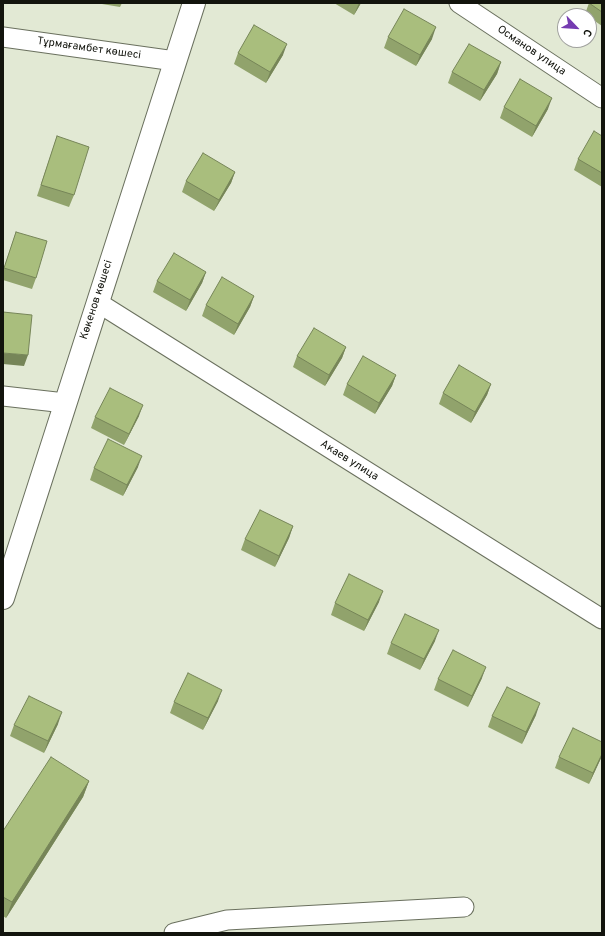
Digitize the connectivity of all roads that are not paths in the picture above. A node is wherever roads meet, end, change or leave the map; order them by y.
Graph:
1 (194, 3) edge
2 (459, 3) edge
3 (3, 37) edge
4 (174, 62) junction
5 (602, 98) edge
6 (97, 302) junction
7 (3, 396) edge
8 (65, 403) junction
9 (3, 598) edge
10 (602, 619) edge
11 (464, 907) dead end
12 (174, 933) edge

1 - 4 street, Көкенов көшесі
2 - 5 street, Османов улица
3 - 4 street, Тұрмағамбет көшесі
4 - 6 street, Көкенов көшесі
6 - 8 street, Көкенов көшесі
6 - 10 street, Акаев улица
7 - 8 street
8 - 9 street, Көкенов көшесі
11 - 12 street

